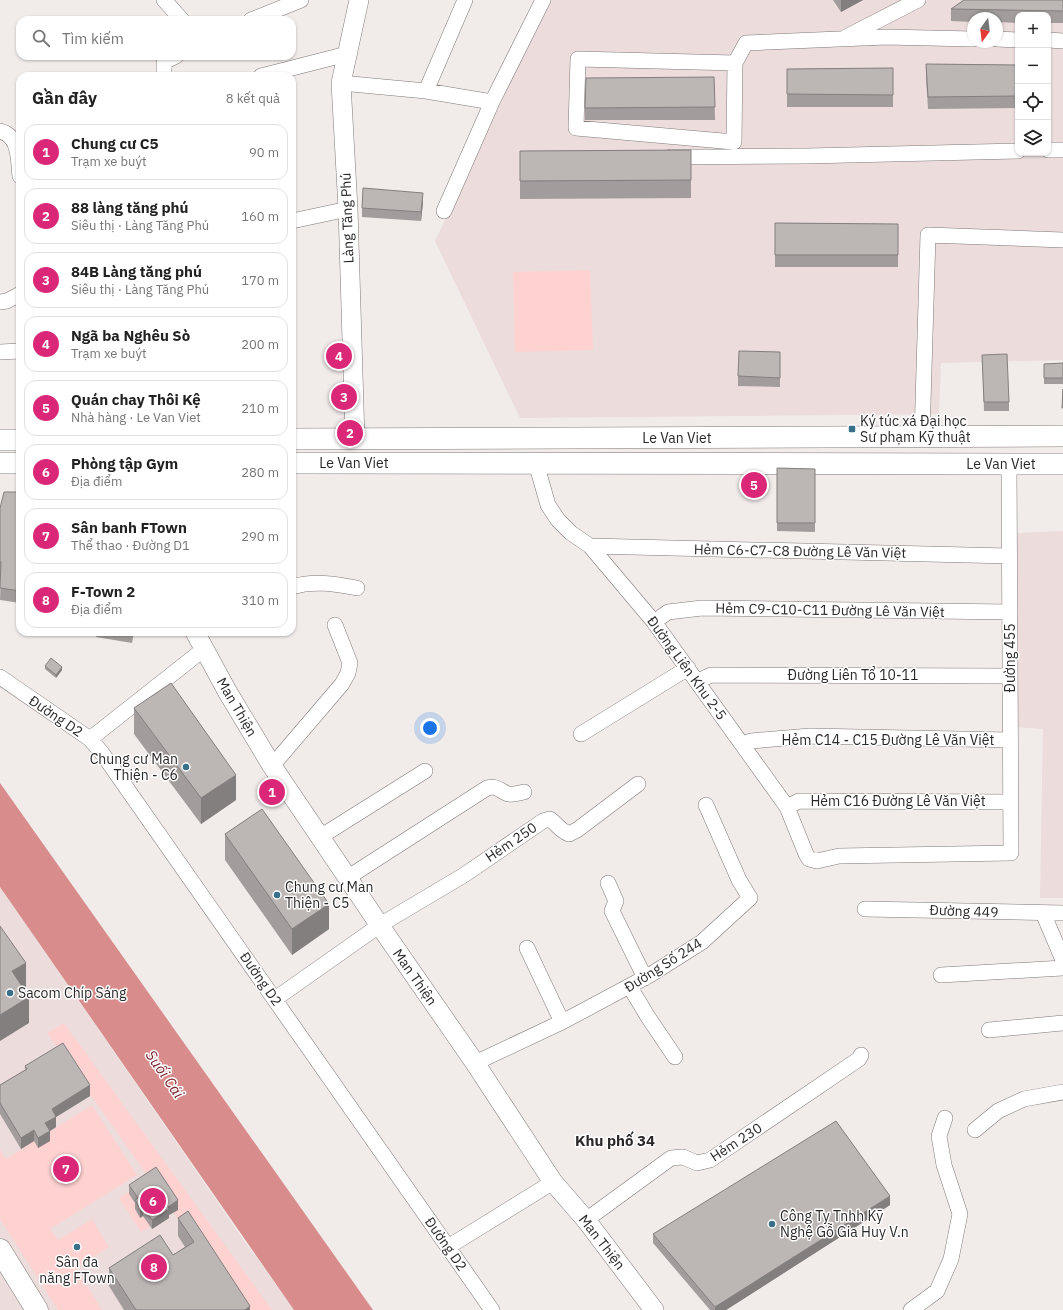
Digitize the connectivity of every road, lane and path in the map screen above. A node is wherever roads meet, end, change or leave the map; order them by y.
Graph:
1 (164, 0) edge
2 (301, 0) edge
3 (359, 0) edge
4 (465, 0) edge
5 (543, 0) edge
6 (918, 0) edge
7 (178, 16) edge
8 (261, 16) edge
9 (842, 39) junction
10 (967, 39) edge
11 (1003, 39) edge
12 (1015, 40) edge
13 (1051, 40) edge
14 (1063, 40) edge
15 (347, 54) junction
16 (168, 60) edge
17 (735, 63) junction
18 (164, 72) edge
19 (277, 72) edge
20 (341, 83) junction
21 (426, 91) junction
22 (492, 102) junction
23 (0, 131) edge
24 (16, 147) edge
25 (1051, 150) edge
26 (1063, 150) edge
27 (1015, 151) edge
28 (656, 157) edge
29 (348, 209) junction
30 (444, 211) dead end
31 (296, 220) edge
32 (1063, 240) edge
33 (16, 296) edge
34 (0, 302) edge
35 (16, 351) edge
36 (0, 352) edge
37 (1009, 436) junction
38 (1063, 436) edge
39 (922, 437) junction
40 (296, 439) edge
41 (355, 439) junction
42 (0, 440) edge
43 (16, 440) edge
44 (0, 463) edge
45 (16, 463) edge
46 (296, 463) edge
47 (356, 463) junction
48 (536, 463) junction
49 (1009, 464) junction
50 (1063, 464) edge
51 (590, 546) junction
52 (1009, 556) junction
53 (296, 586) edge
54 (357, 588) dead end
55 (1010, 612) junction
56 (654, 622) junction
57 (335, 625) dead end
58 (197, 636) edge
59 (204, 649) junction
60 (688, 668) junction
61 (1010, 676) junction
62 (0, 677) edge
63 (698, 681) junction
64 (581, 734) dead end
65 (90, 738) junction
66 (1010, 740) junction
67 (743, 744) junction
68 (272, 766) junction
69 (425, 771) dead end
70 (638, 784) dead end
71 (524, 792) dead end
72 (1011, 802) junction
73 (706, 805) dead end
74 (787, 807) junction
75 (320, 837) junction
76 (839, 856) joint
77 (347, 878) junction
78 (608, 883) dead end
79 (865, 908) dead end
80 (1043, 913) junction
81 (1063, 914) edge
82 (380, 925) junction
83 (527, 948) dead end
84 (1063, 960) edge
85 (1063, 968) edge
86 (941, 975) dead end
87 (646, 978) junction
88 (630, 987) junction
89 (275, 999) junction
90 (562, 1022) junction
91 (1063, 1023) edge
92 (989, 1030) dead end
93 (860, 1055) dead end
94 (675, 1057) dead end
95 (474, 1063) junction
96 (1063, 1092) edge
97 (945, 1118) dead end
98 (976, 1130) dead end
99 (553, 1182) junction
100 (586, 1220) junction
101 (448, 1247) junction
102 (0, 1250) edge
103 (37, 1310) edge
104 (492, 1310) edge
105 (654, 1310) edge
106 (911, 1310) edge

1 - 7 street
2 - 8 street
3 - 15 street, Làng Tăng Phú
4 - 21 street
5 - 22 street
6 - 9 street
9 - 10 street
9 - 17 street
11 - 12 street
13 - 14 street
15 - 19 street
15 - 20 street, Làng Tăng Phú
16 - 18 street
17 - 17 street
20 - 21 street
20 - 29 street, Làng Tăng Phú
21 - 22 street
22 - 30 street
23 - 24 street
25 - 26 street
27 - 28 street
29 - 31 street
29 - 41 street, Làng Tăng Phú
32 - 39 street
33 - 34 street
35 - 36 street
37 - 38 main road, Le Van Viet
37 - 39 main road, Le Van Viet
37 - 49 main road
39 - 41 main road, Le Van Viet
40 - 41 main road, Le Van Viet
41 - 47 main road
42 - 43 main road
44 - 45 main road
46 - 47 main road, Le Van Viet
47 - 48 main road, Le Van Viet
48 - 49 main road, Le Van Viet
48 - 51 street, Đường Liên Khu 2-5
49 - 50 main road, Le Van Viet
49 - 52 street, Đường 455
51 - 52 street, Hẻm C6-C7-C8 Đường Lê Văn Việt
51 - 56 street, Đường Liên Khu 2-5
52 - 55 street, Đường 455
53 - 54 street
55 - 56 street, Hẻm C9-C10-C11 Đường Lê Văn Việt
55 - 61 street, Đường 455
56 - 60 street, Đường Liên Khu 2-5
57 - 68 street
58 - 59 street, Man Thiện
59 - 65 street
59 - 68 street, Man Thiện
60 - 63 street, Đường Liên Khu 2-5
60 - 64 street
61 - 63 street, Đường Liên Tổ 10-11
61 - 66 street, Đường 455
62 - 65 street, Đường D2
63 - 67 street, Đường Liên Khu 2-5
65 - 89 street, Đường D2
66 - 67 street, Hẻm C14 - C15 Đường Lê Văn Việt
66 - 72 street, Đường 455
67 - 74 street, Đường Liên Khu 2-5
68 - 75 street, Man Thiện
69 - 75 street
70 - 82 street, Hẻm 250
71 - 77 street
72 - 74 street, Hẻm C16 Đường Lê Văn Việt
72 - 76 street, Đường 455
73 - 87 street, Đường Số 244
74 - 76 street, Đường Liên Khu 2-5
75 - 77 street, Man Thiện
77 - 82 street, Man Thiện
78 - 87 street
79 - 80 street, Đường 449
80 - 81 street, Đường 449
80 - 84 street
82 - 89 street
82 - 95 street, Man Thiện
83 - 90 street
85 - 86 street
87 - 88 street, Đường Số 244
88 - 90 street, Đường Số 244
88 - 94 street
89 - 101 street, Đường D2
90 - 95 street, Đường Số 244
91 - 92 street
93 - 100 street, Hẻm 230
95 - 99 street, Man Thiện
96 - 98 street
97 - 106 street
99 - 100 street, Man Thiện
99 - 101 street
100 - 105 street, Man Thiện
101 - 104 street, Đường D2
102 - 103 main road

